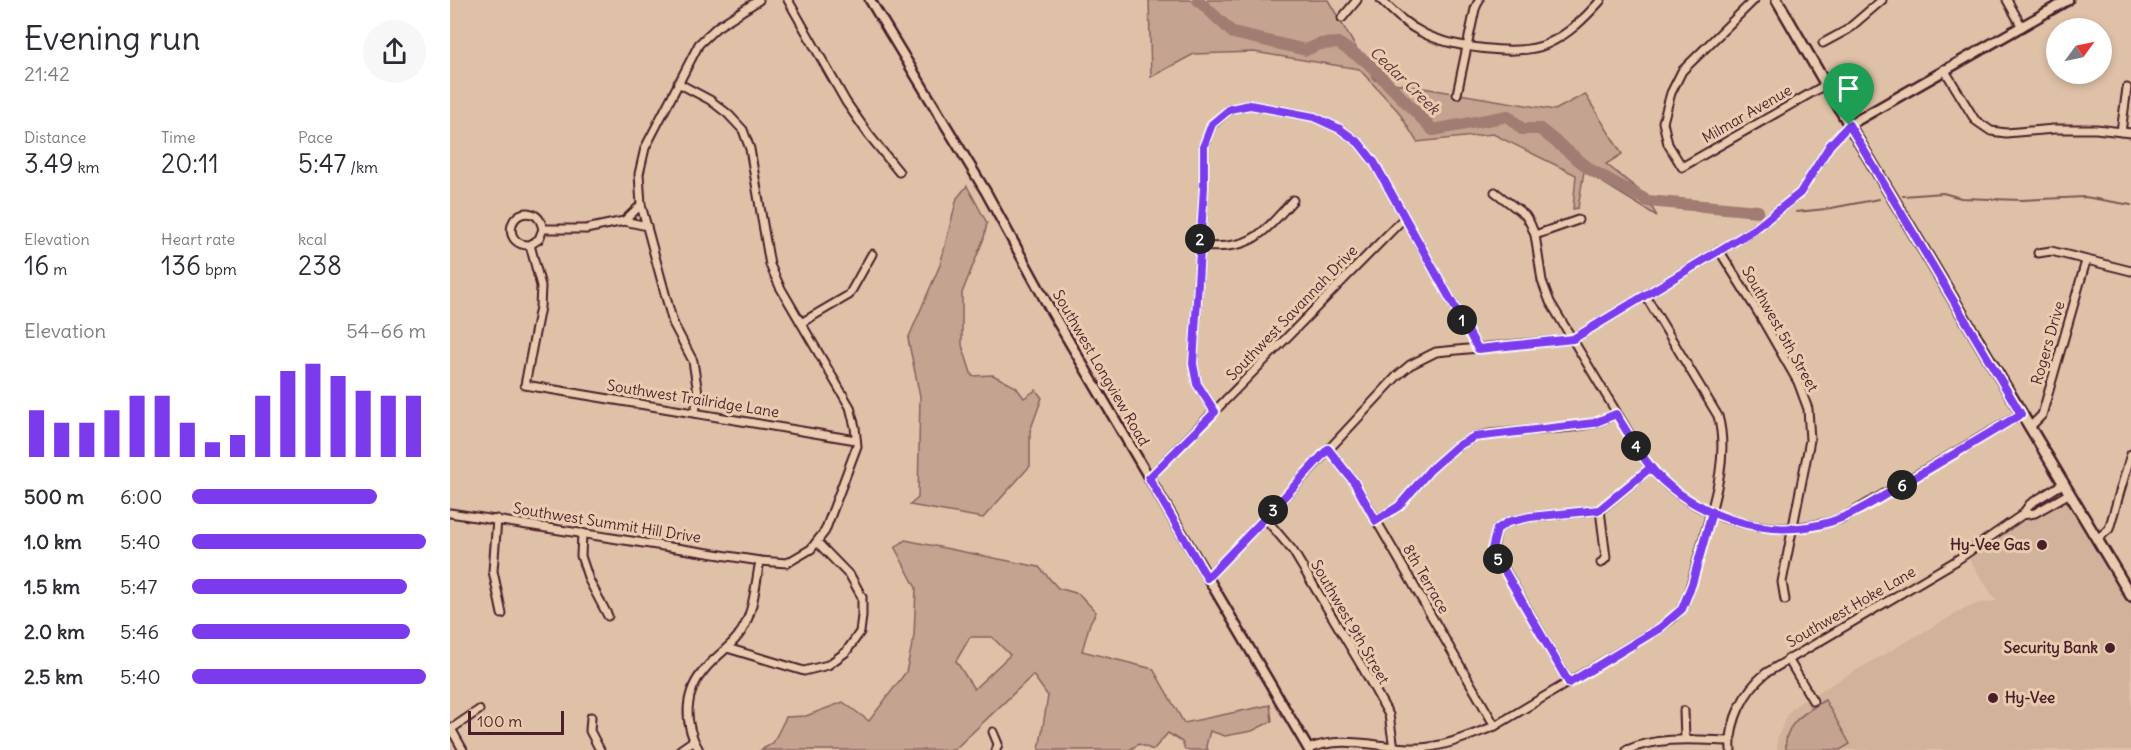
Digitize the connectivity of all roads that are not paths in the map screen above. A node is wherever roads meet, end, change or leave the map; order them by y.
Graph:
1 (759, 0) edge
2 (788, 0) edge
3 (870, 0) edge
4 (1357, 0) edge
5 (1382, 0) edge
6 (1479, 0) edge
7 (1600, 0) edge
8 (1754, 0) edge
9 (1777, 0) edge
10 (1882, 0) edge
11 (2007, 0) edge
12 (2068, 0) edge
13 (1342, 18) dead end
14 (2022, 27) junction
15 (1823, 43) dead end
16 (1467, 46) junction
17 (1944, 69) junction
18 (678, 83) junction
19 (1825, 85) junction
20 (2127, 88) dead end
21 (1457, 94) dead end
22 (1849, 125) junction
23 (2121, 132) junction
24 (2131, 133) edge
25 (899, 172) dead end
26 (1495, 192) dead end
27 (1293, 200) dead end
28 (641, 205) junction
29 (1404, 218) junction
30 (1578, 220) dead end
31 (624, 221) junction
32 (646, 226) junction
33 (543, 229) junction
34 (1535, 235) junction
35 (530, 245) junction
36 (1200, 246) junction
37 (1719, 250) junction
38 (2038, 253) dead end
39 (872, 254) dead end
40 (2086, 261) junction
41 (2131, 271) edge
42 (1645, 295) junction
43 (801, 323) junction
44 (1573, 339) junction
45 (1478, 349) junction
46 (1215, 412) junction
47 (695, 413) junction
48 (1616, 414) junction
49 (2021, 414) junction
50 (2030, 428) junction
51 (856, 440) junction
52 (1328, 449) junction
53 (2131, 454) edge
54 (1650, 468) junction
55 (1149, 478) junction
56 (2064, 483) junction
57 (2070, 494) junction
58 (1599, 510) junction
59 (1712, 512) junction
60 (450, 513) edge
61 (2022, 515) junction
62 (1265, 518) junction
63 (497, 519) junction
64 (1376, 521) junction
65 (1792, 528) junction
66 (582, 532) junction
67 (2097, 539) junction
68 (817, 542) junction
69 (760, 561) junction
70 (1601, 563) dead end
71 (1207, 578) junction
72 (2131, 596) edge
73 (1785, 600) dead end
74 (502, 614) dead end
75 (608, 616) dead end
76 (727, 648) junction
77 (1788, 659) junction
78 (1569, 683) junction
79 (1813, 701) dead end
80 (479, 710) dead end
81 (1684, 711) dead end
82 (591, 717) dead end
83 (1495, 726) junction
84 (451, 728) edge
85 (993, 732) dead end
86 (1685, 739) junction
87 (693, 741) junction
88 (1730, 741) junction
89 (1394, 748) junction
90 (1308, 749) edge
91 (463, 750) edge
92 (600, 750) edge
93 (680, 750) edge
94 (699, 750) edge
95 (996, 750) edge
96 (1627, 750) edge
97 (1731, 750) edge

1 - 18 street
2 - 25 street
3 - 55 street, Southwest Longview Road
4 - 13 street
5 - 16 street
6 - 16 street
7 - 16 street
8 - 19 street, Milmar Avenue
9 - 19 main road
10 - 15 street
11 - 14 street
12 - 14 street
14 - 17 street
16 - 21 street
17 - 22 street
17 - 23 street
18 - 28 street
18 - 43 street
19 - 22 main road
20 - 23 street
22 - 37 street
22 - 49 main road
23 - 24 street
26 - 34 street
27 - 36 street
28 - 31 street
28 - 32 street
29 - 36 street
29 - 45 street
29 - 46 street, Southwest Savannah Drive
30 - 34 street
31 - 32 street
31 - 33 street
32 - 47 street
33 - 35 street
33 - 35 street
34 - 44 street
35 - 47 street, Southwest Trailridge Lane
36 - 46 street
37 - 42 street
37 - 65 street, Southwest 5th Street
38 - 40 street
39 - 43 street
40 - 41 street
40 - 50 street, Rogers Drive
42 - 44 street
42 - 59 street
43 - 51 street
44 - 45 street
44 - 48 street
45 - 52 street
46 - 55 street, Southwest Savannah Drive
47 - 51 street, Southwest Trailridge Lane
48 - 54 street
48 - 64 street
49 - 50 main road
49 - 65 street
50 - 56 main road
51 - 68 street
52 - 62 street
52 - 64 street, 8th Terrace
53 - 67 street
54 - 58 street
54 - 59 street
55 - 71 street, Southwest Longview Road
56 - 57 main road
56 - 61 street, Southwest Hoke Lane
57 - 61 street, Southwest Hoke Lane
57 - 67 main road
58 - 70 street
58 - 78 street
59 - 65 street
59 - 78 street
60 - 63 street, Southwest Summit Hill Drive
61 - 77 street, Southwest Hoke Lane
62 - 71 street
62 - 89 street, Southwest 9th Street
63 - 66 street, Southwest Summit Hill Drive
63 - 74 street
64 - 83 street, 8th Terrace
65 - 73 street, Southwest 5th Street
66 - 69 street, Southwest Summit Hill Drive
66 - 75 street
67 - 72 main road
68 - 69 street, Southwest Summit Hill Drive
68 - 76 street
69 - 76 street
71 - 90 street, Southwest Longview Road
76 - 87 street
77 - 79 street
77 - 88 street, Southwest Hoke Lane
78 - 83 street
80 - 84 street
81 - 86 street
82 - 92 street
83 - 89 street
84 - 91 street
85 - 95 street
86 - 88 street
86 - 96 street
87 - 93 street
87 - 94 street
88 - 97 street, Southwest Hoke Lane
89 - 90 street

